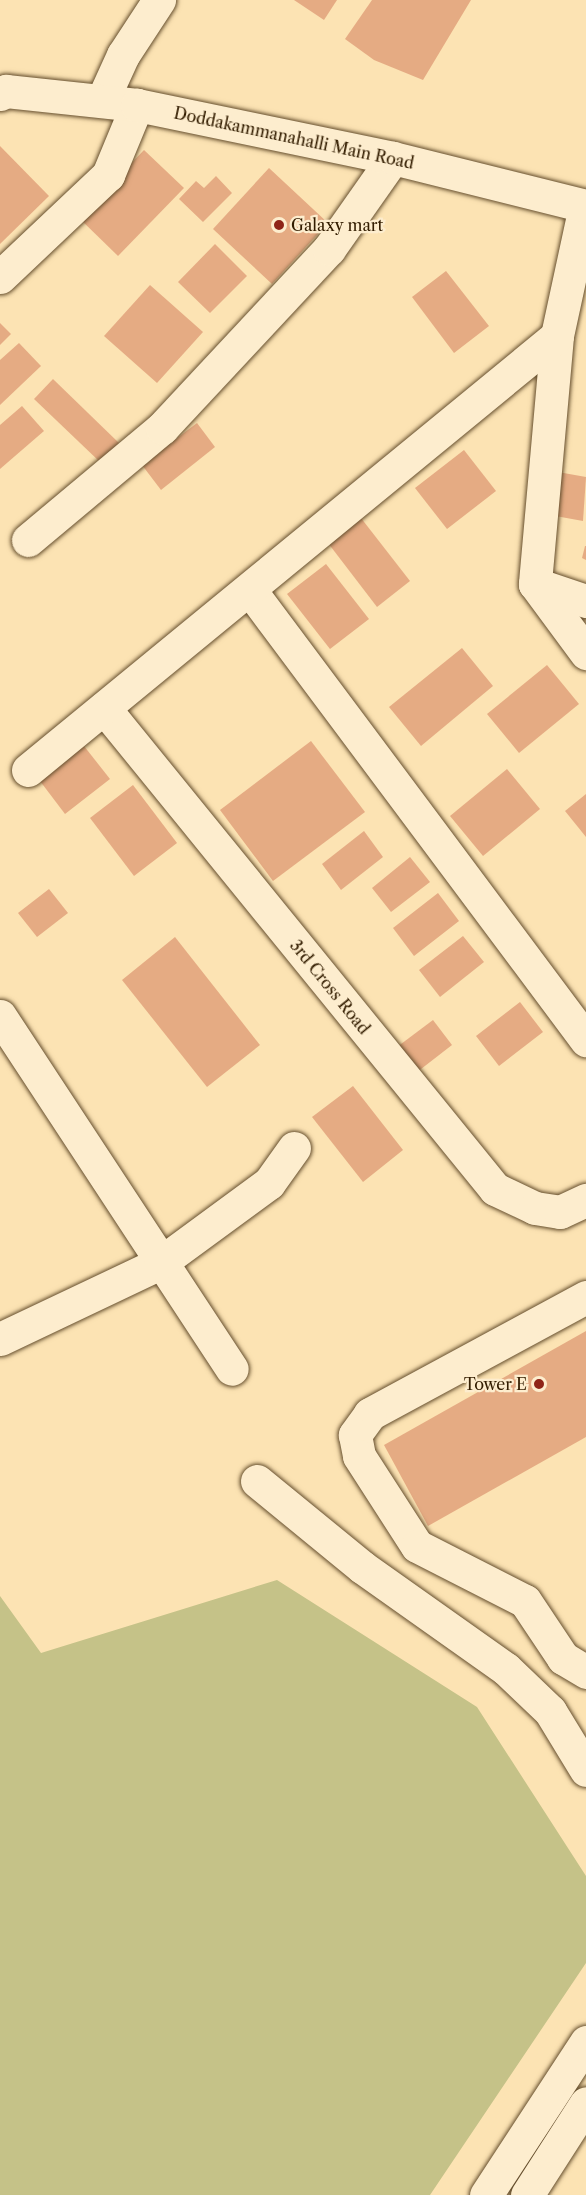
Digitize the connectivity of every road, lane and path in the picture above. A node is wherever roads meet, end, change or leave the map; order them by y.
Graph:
1 (159, 0) edge
2 (0, 94) edge
3 (102, 101) junction
4 (137, 105) junction
5 (393, 158) junction
6 (585, 206) edge
7 (0, 277) edge
8 (557, 336) junction
9 (28, 540) dead end
10 (535, 584) junction
11 (250, 590) junction
12 (586, 602) edge
13 (586, 653) edge
14 (104, 708) junction
15 (28, 770) dead end
16 (0, 1016) edge
17 (586, 1040) edge
18 (294, 1148) dead end
19 (586, 1200) edge
20 (160, 1263) junction
21 (586, 1297) edge
22 (0, 1340) edge
23 (232, 1369) dead end
24 (257, 1481) dead end
25 (586, 1672) edge
26 (586, 1770) edge
27 (586, 2042) edge
28 (586, 2103) edge
29 (486, 2195) edge
30 (527, 2195) edge

1 - 3 street
2 - 3 street, Doddakammanahalli Main Road
3 - 4 street, Doddakammanahalli Main Road
4 - 5 street, Doddakammanahalli Main Road
4 - 7 street
5 - 6 street, Doddakammanahalli Main Road
5 - 9 street
6 - 8 street
8 - 10 street
8 - 11 street
10 - 12 street
10 - 13 street
11 - 14 street
11 - 17 street
14 - 15 street
14 - 19 street, 3rd Cross Road
16 - 20 street
18 - 20 street
20 - 22 street
20 - 23 street
21 - 25 street
24 - 26 street
27 - 29 street
28 - 30 street

